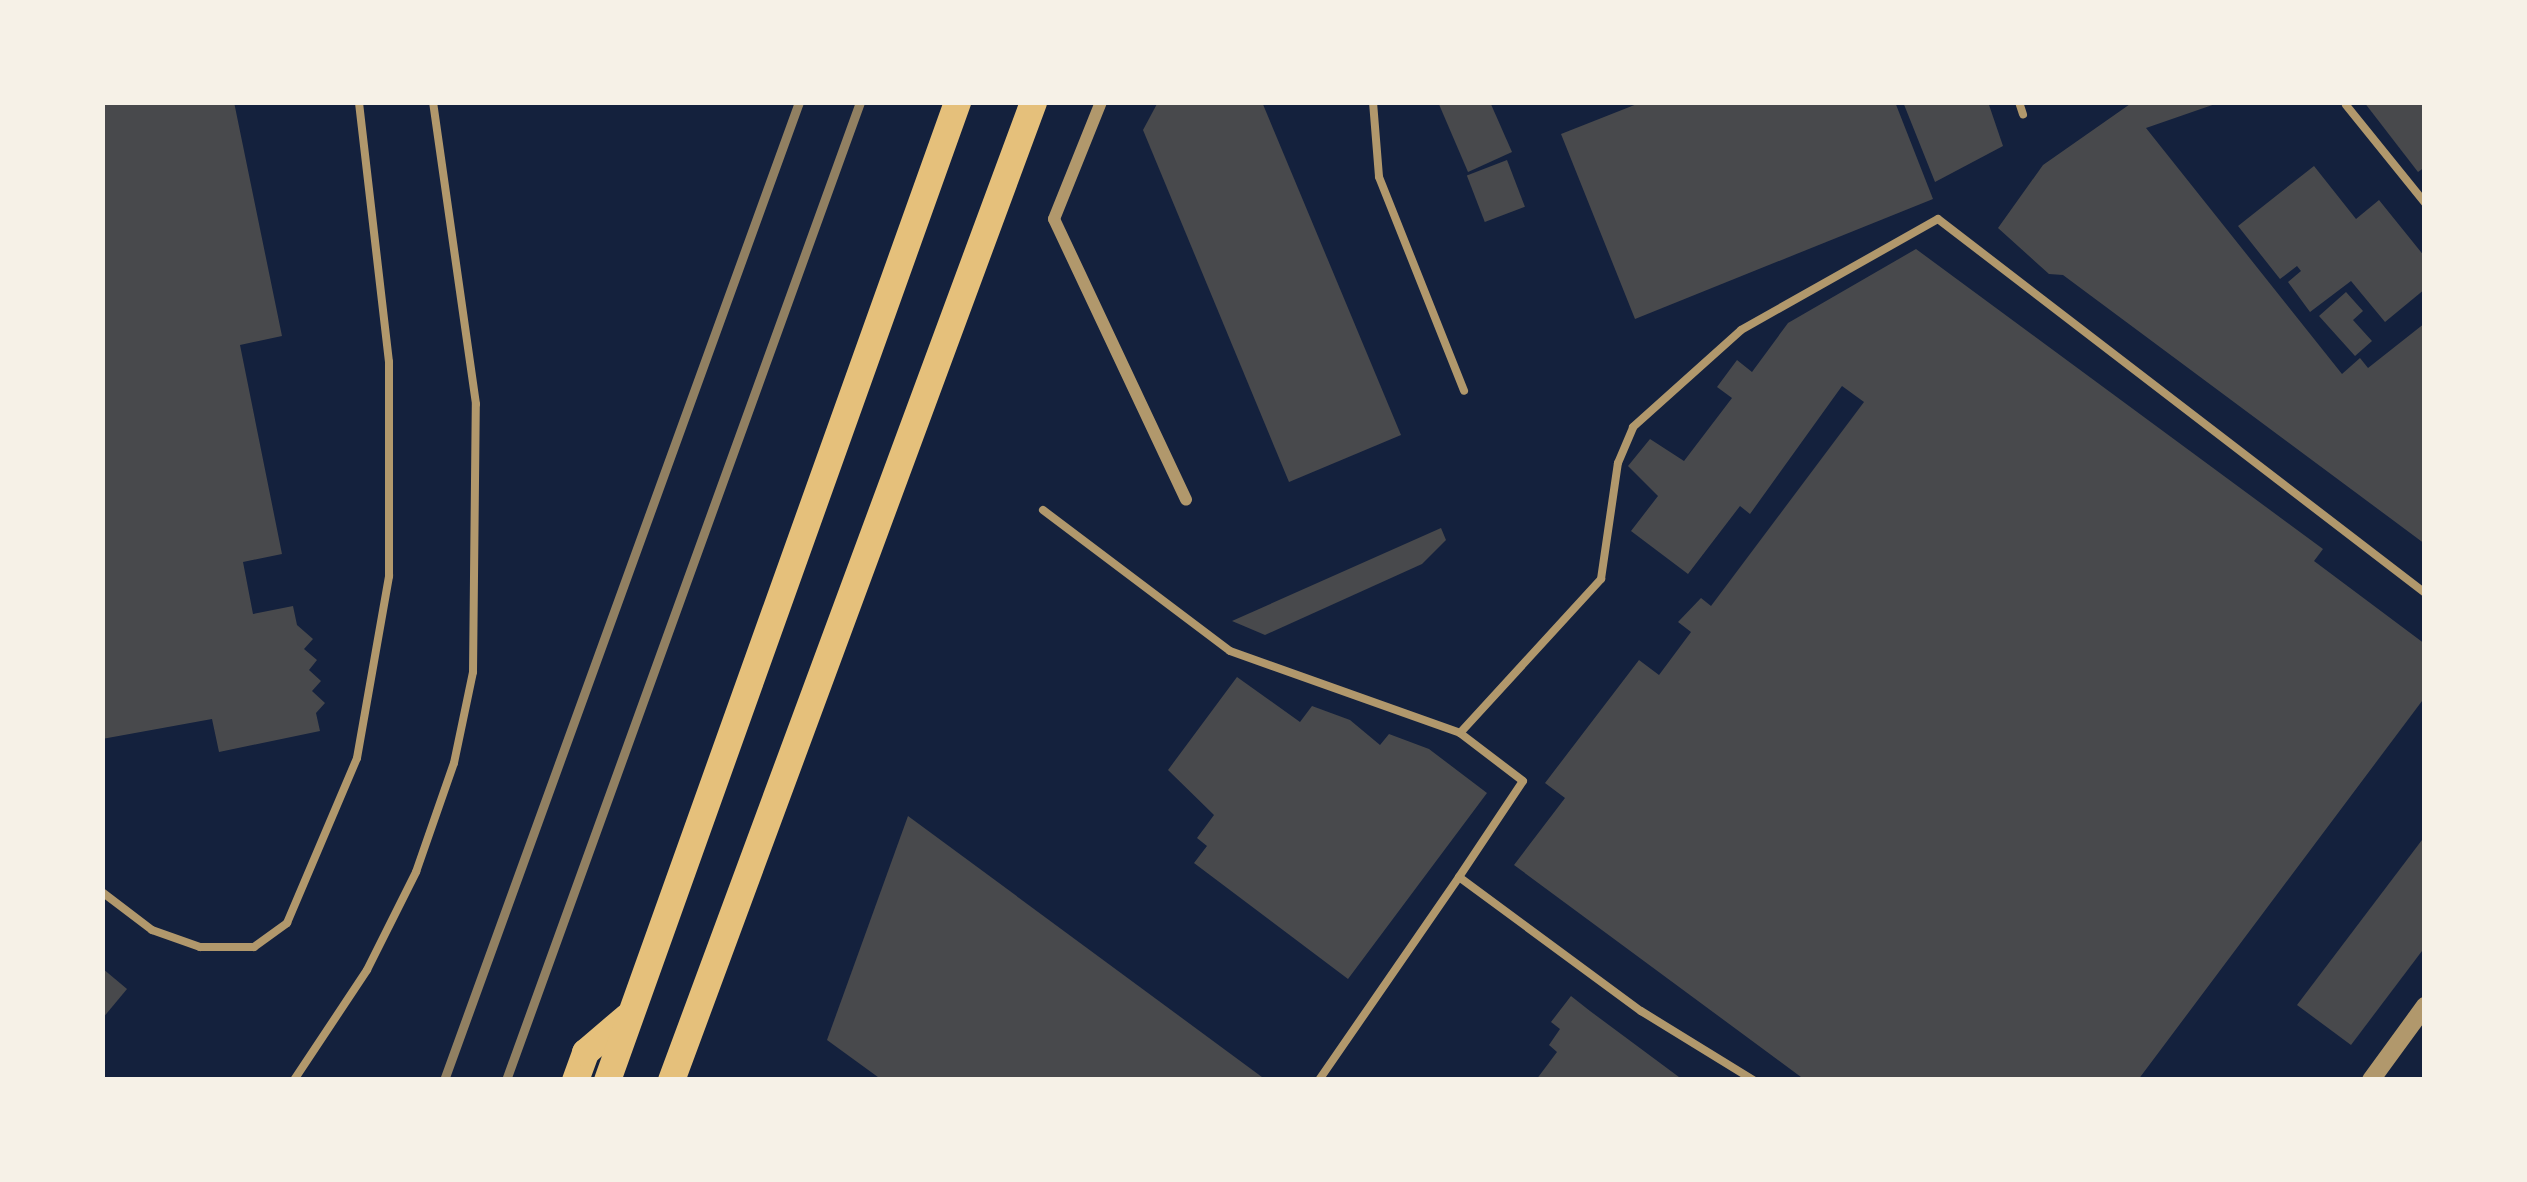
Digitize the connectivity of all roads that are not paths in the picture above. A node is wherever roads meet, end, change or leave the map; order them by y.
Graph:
1 (359, 102) edge
2 (434, 102) edge
3 (958, 102) edge
4 (1033, 102) edge
5 (1101, 102) edge
6 (1373, 102) edge
7 (2019, 102) edge
8 (2346, 105) dead end
9 (2023, 114) dead end
10 (2425, 203) edge
11 (1464, 391) dead end
12 (1186, 500) dead end
13 (1043, 510) dead end
14 (2425, 593) edge
15 (1460, 733) junction
16 (1459, 877) junction
17 (102, 892) edge
18 (2425, 1006) edge
19 (629, 1015) junction
20 (294, 1080) edge
21 (574, 1080) edge
22 (607, 1080) edge
23 (671, 1080) edge
24 (1319, 1080) edge
25 (1753, 1080) edge
26 (2372, 1080) edge

1 - 17 lane
2 - 20 lane
3 - 19 highway
4 - 23 highway
5 - 12 street
6 - 11 lane
7 - 9 lane
8 - 10 lane
13 - 15 lane
14 - 15 lane
15 - 16 lane
16 - 24 lane
16 - 25 lane
18 - 26 street
19 - 21 highway
19 - 22 highway

